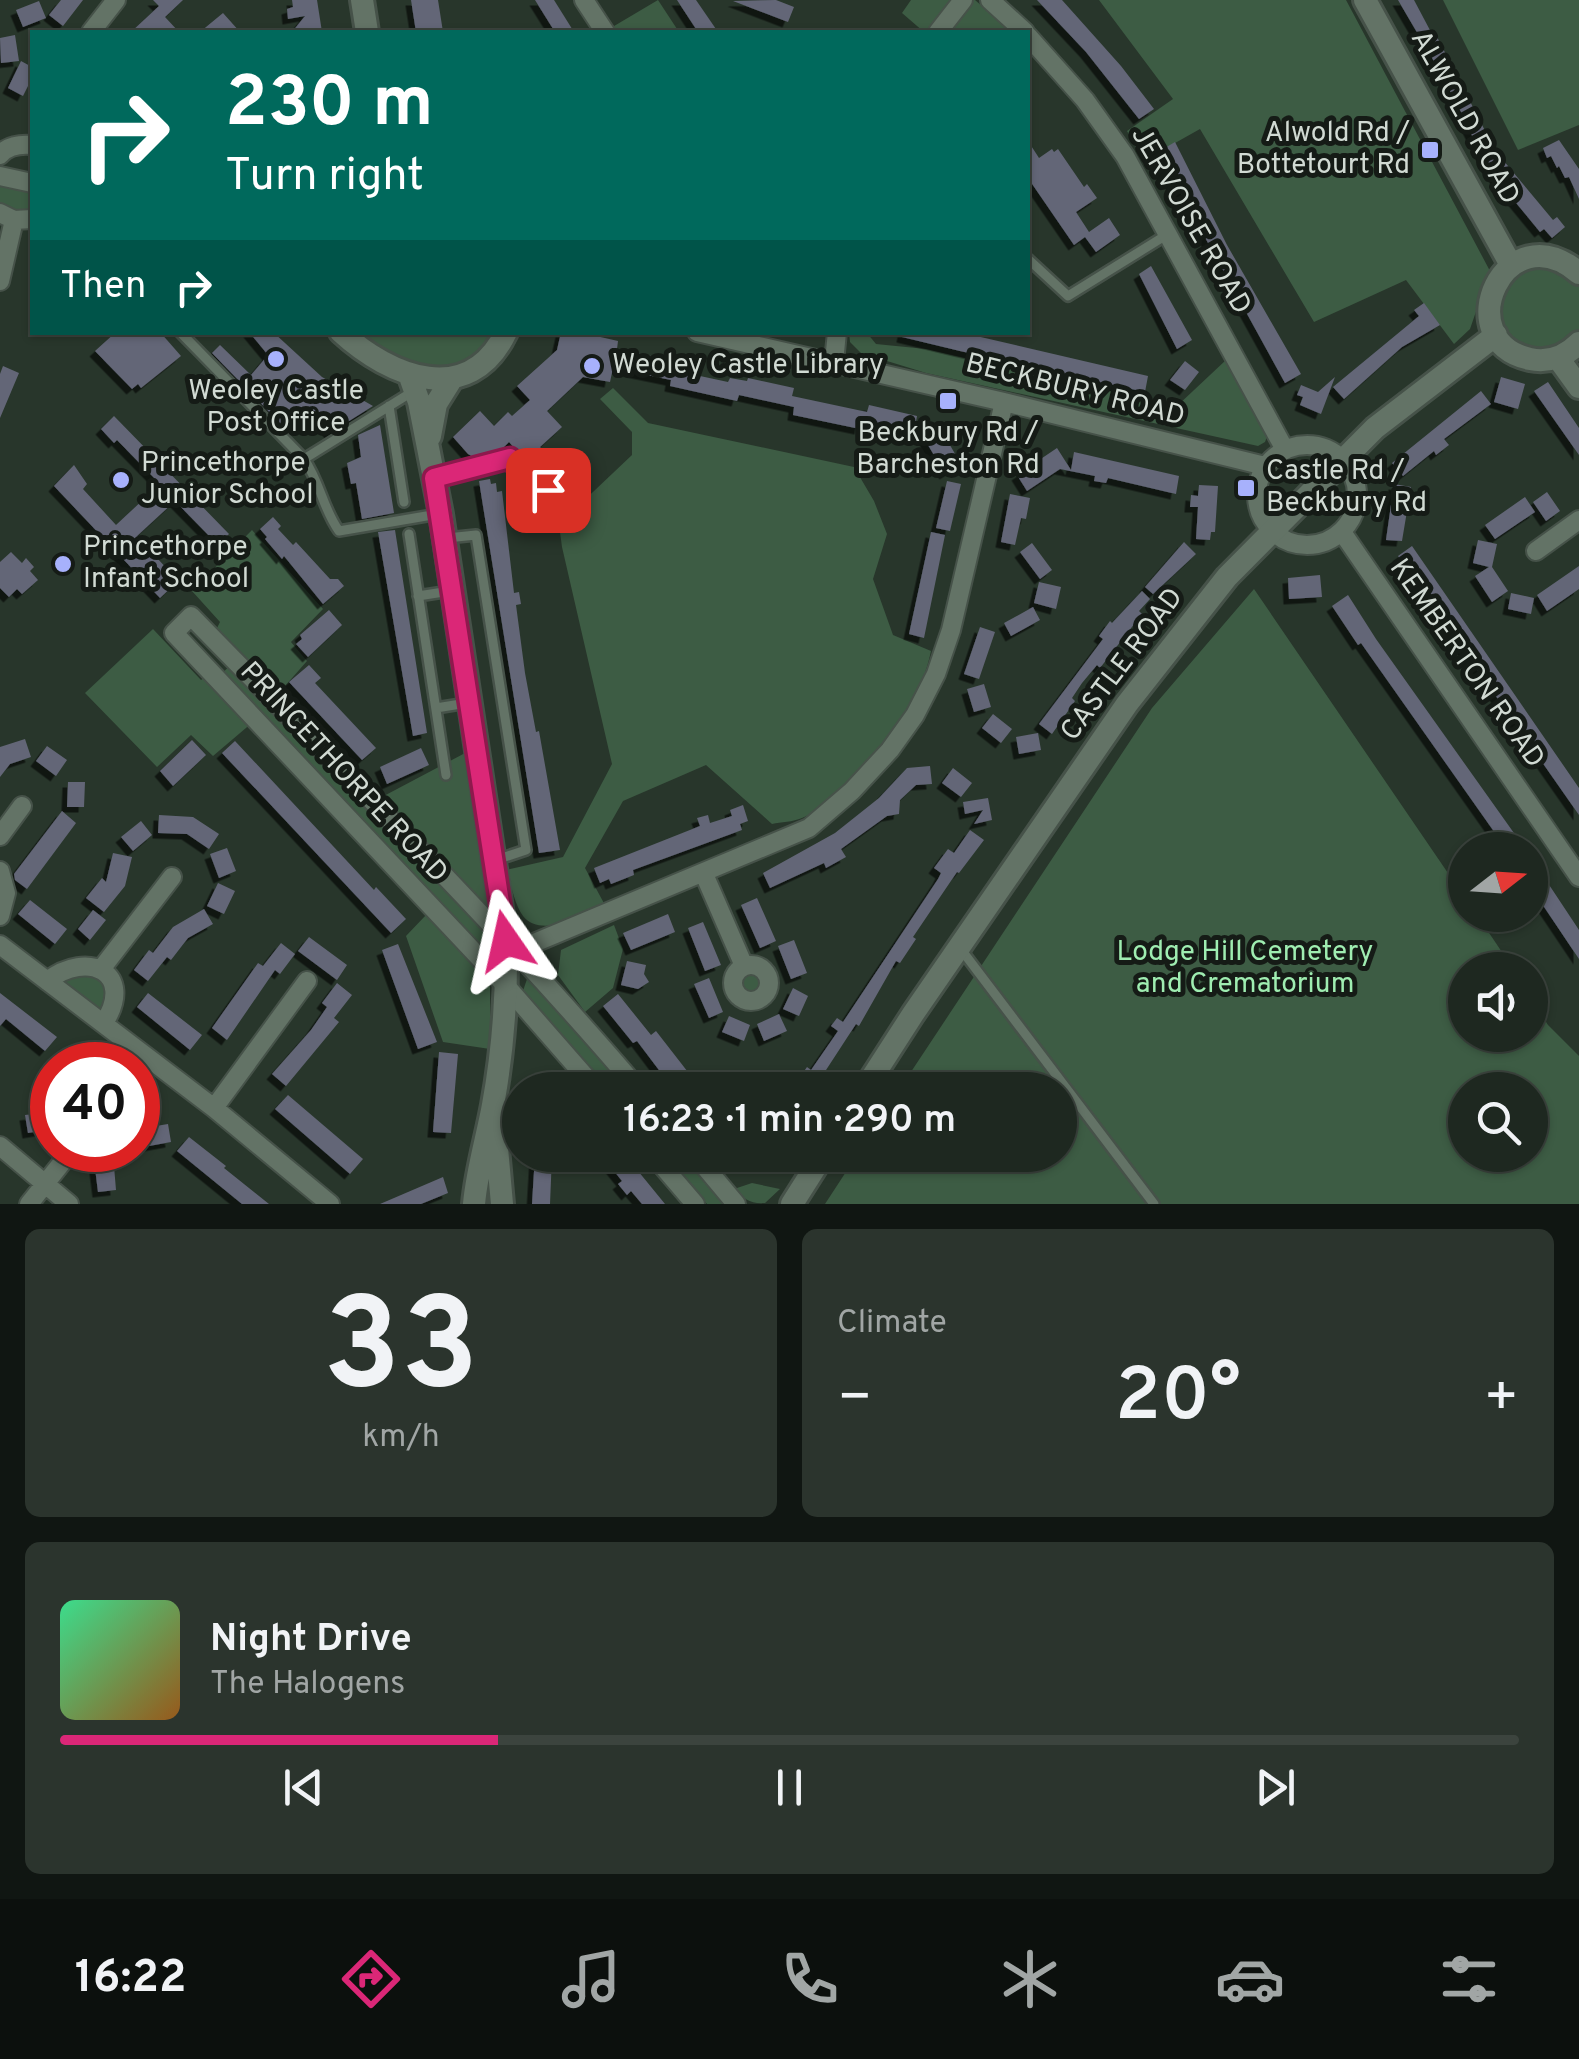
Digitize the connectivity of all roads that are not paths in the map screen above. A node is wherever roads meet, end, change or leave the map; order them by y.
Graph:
1 (116, 0) edge
2 (362, 0) edge
3 (584, 0) edge
4 (964, 0) edge
5 (990, 0) edge
6 (1365, 0) edge
7 (93, 30) edge
8 (367, 30) edge
9 (603, 30) edge
10 (940, 30) edge
11 (1022, 30) edge
12 (1030, 38) edge
13 (30, 145) edge
14 (0, 155) edge
15 (0, 176) edge
16 (30, 183) edge
17 (16, 217) edge
18 (1168, 234) junction
19 (1030, 260) edge
20 (1512, 265) junction
21 (1579, 273) edge
22 (0, 282) edge
23 (186, 335) edge
24 (344, 335) edge
25 (504, 335) edge
26 (711, 335) edge
27 (836, 335) edge
28 (1496, 335) junction
29 (1579, 343) edge
30 (1558, 358) junction
31 (834, 362) junction
32 (451, 380) junction
33 (412, 382) junction
34 (1579, 387) edge
35 (1004, 402) junction
36 (389, 406) junction
37 (428, 444) junction
38 (1284, 448) junction
39 (304, 459) junction
40 (1341, 459) junction
41 (1264, 466) junction
42 (434, 478) junction
43 (561, 494) dead end
44 (404, 502) dead end
45 (441, 514) junction
46 (1579, 520) edge
47 (1270, 530) junction
48 (1342, 532) junction
49 (409, 534) dead end
50 (445, 538) junction
51 (1536, 551) dead end
52 (453, 591) junction
53 (418, 596) junction
54 (229, 655) junction
55 (210, 672) junction
56 (470, 702) junction
57 (436, 708) junction
58 (446, 775) dead end
59 (22, 806) dead end
60 (0, 836) edge
61 (492, 862) junction
62 (0, 871) edge
63 (704, 874) junction
64 (172, 877) dead end
65 (1579, 877) edge
66 (0, 916) edge
67 (0, 945) edge
68 (510, 946) junction
69 (960, 948) junction
70 (744, 966) dead end
71 (102, 968) junction
72 (46, 980) junction
73 (307, 981) dead end
74 (506, 987) junction
75 (104, 1023) junction
76 (122, 1042) edge
77 (581, 1072) edge
78 (624, 1072) edge
79 (876, 1072) edge
80 (160, 1073) edge
81 (214, 1108) junction
82 (493, 1108) junction
83 (0, 1146) edge
84 (55, 1172) edge
85 (668, 1172) edge
86 (709, 1172) edge
87 (812, 1172) edge
88 (46, 1183) junction
89 (28, 1204) edge
90 (69, 1204) edge
91 (330, 1204) edge
92 (474, 1204) edge
93 (502, 1204) edge
94 (696, 1204) edge
95 (736, 1204) edge
96 (792, 1204) edge
97 (1154, 1204) edge

1 - 7 street
2 - 8 street
3 - 9 street
4 - 10 street
5 - 11 street, JERVOISE ROAD
6 - 20 street, ALWOLD ROAD
12 - 18 street, JERVOISE ROAD
13 - 14 street
15 - 16 street
17 - 22 street
18 - 19 lane
18 - 38 street, JERVOISE ROAD
20 - 21 street
20 - 28 street
23 - 39 lane
24 - 33 street
25 - 32 street
26 - 31 street, BECKBURY ROAD
27 - 31 street
28 - 30 street
28 - 40 street, CASTLE ROAD
29 - 30 street
30 - 34 street
31 - 35 street, BECKBURY ROAD
32 - 33 street
32 - 37 street
33 - 36 lane
33 - 37 street
35 - 41 street, BECKBURY ROAD
35 - 63 street
36 - 39 lane
36 - 44 lane
37 - 42 street
38 - 40 street
38 - 41 street
39 - 45 lane
40 - 47 street, CASTLE ROAD
40 - 48 street
41 - 47 street
42 - 43 lane
42 - 45 street
45 - 50 street
46 - 51 street
47 - 48 street
47 - 69 street, CASTLE ROAD
48 - 65 street, KEMBERTON ROAD
49 - 53 lane
50 - 52 street
50 - 61 lane
52 - 53 lane
52 - 56 street
53 - 57 lane
54 - 55 street, PRINCETHORPE ROAD
54 - 55 street, PRINCETHORPE ROAD
54 - 68 street, PRINCETHORPE ROAD
55 - 74 street, PRINCETHORPE ROAD
56 - 57 lane
56 - 61 street
57 - 58 lane
59 - 60 street
61 - 68 street
62 - 66 street
63 - 68 street
63 - 70 street
64 - 71 street
67 - 72 street
68 - 74 street
68 - 78 street, PRINCETHORPE ROAD
69 - 79 street, CASTLE ROAD
69 - 97 lane
71 - 72 street
71 - 75 street
72 - 75 street
73 - 81 street
74 - 77 street, PRINCETHORPE ROAD
74 - 82 street
75 - 76 street
80 - 81 street
81 - 91 street
82 - 92 street
82 - 93 street
83 - 88 street
84 - 88 street
85 - 94 street
86 - 95 street
87 - 96 street
88 - 89 street
88 - 90 street

